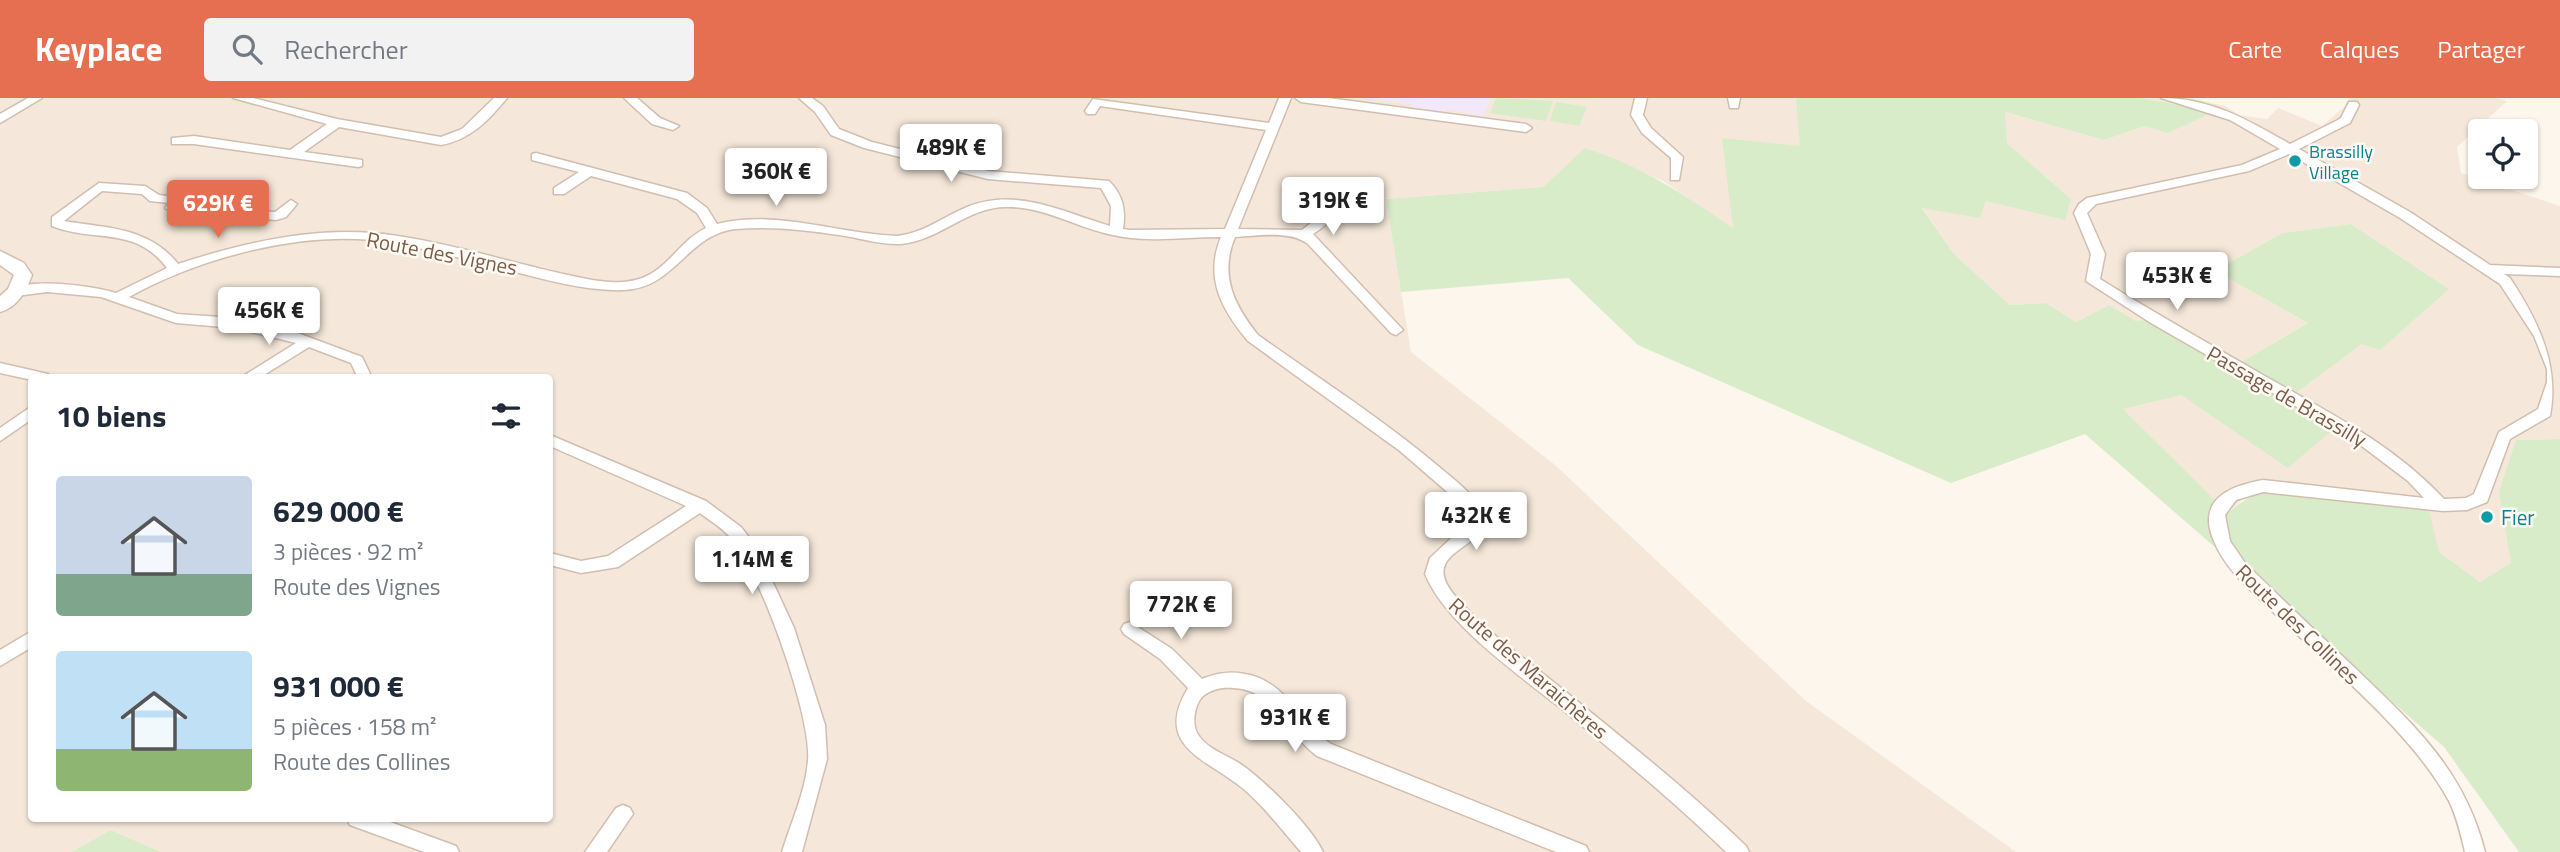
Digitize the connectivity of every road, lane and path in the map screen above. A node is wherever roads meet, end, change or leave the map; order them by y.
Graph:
1 (36, 98) edge
2 (239, 98) edge
3 (501, 98) edge
4 (630, 98) edge
5 (805, 98) edge
6 (1285, 98) edge
7 (1301, 98) edge
8 (1641, 98) edge
9 (2167, 98) edge
10 (2353, 105) dead end
11 (1091, 111) dead end
12 (0, 119) edge
13 (337, 123) junction
14 (673, 127) dead end
15 (1272, 127) junction
16 (1525, 128) dead end
17 (176, 141) dead end
18 (2291, 149) junction
19 (295, 152) junction
20 (536, 157) dead end
21 (358, 163) dead end
22 (588, 172) junction
23 (1675, 177) dead end
24 (1324, 187) dead end
25 (559, 191) dead end
26 (291, 204) dead end
27 (713, 229) junction
28 (1115, 232) junction
29 (1229, 233) junction
30 (1304, 234) junction
31 (0, 257) edge
32 (2491, 269) junction
33 (176, 271) junction
34 (2560, 272) edge
35 (16, 292) junction
36 (118, 298) junction
37 (0, 306) edge
38 (1396, 330) dead end
39 (308, 341) junction
40 (0, 368) edge
41 (255, 374) edge
42 (363, 374) edge
43 (28, 375) edge
44 (2557, 382) edge
45 (28, 414) edge
46 (0, 436) edge
47 (553, 441) edge
48 (2439, 504) junction
49 (700, 505) junction
50 (553, 560) edge
51 (1130, 629) dead end
52 (28, 641) edge
53 (0, 659) edge
54 (1200, 688) junction
55 (623, 814) dead end
56 (365, 822) edge
57 (449, 852) edge
58 (595, 852) edge
59 (792, 852) edge
60 (1313, 852) edge
61 (1579, 852) edge
62 (1739, 852) edge
63 (2475, 852) edge

1 - 12 street
2 - 13 street
3 - 13 street
4 - 14 street
5 - 28 street
6 - 15 street
7 - 16 street
8 - 23 street
9 - 18 street
10 - 18 street
11 - 15 street
13 - 19 street
15 - 29 street
17 - 19 street
18 - 32 street
18 - 48 street, Passage de Brassilly
19 - 21 street
20 - 22 street
22 - 25 street
22 - 27 street
24 - 30 street
26 - 33 street
27 - 28 street
27 - 33 street, Route des Vignes
28 - 29 street
29 - 30 street
29 - 62 street, Route des Maraichères
30 - 38 street
31 - 35 street
32 - 34 street
32 - 44 street
33 - 36 street, Route des Vignes
35 - 36 street
35 - 37 street
36 - 39 street
39 - 41 street
39 - 42 street
40 - 43 street
44 - 48 street
45 - 46 street
47 - 49 street
48 - 63 street, Route des Collines
49 - 50 street
49 - 59 street
51 - 54 street
52 - 53 street
54 - 60 street
54 - 61 street
55 - 58 street
56 - 57 street

